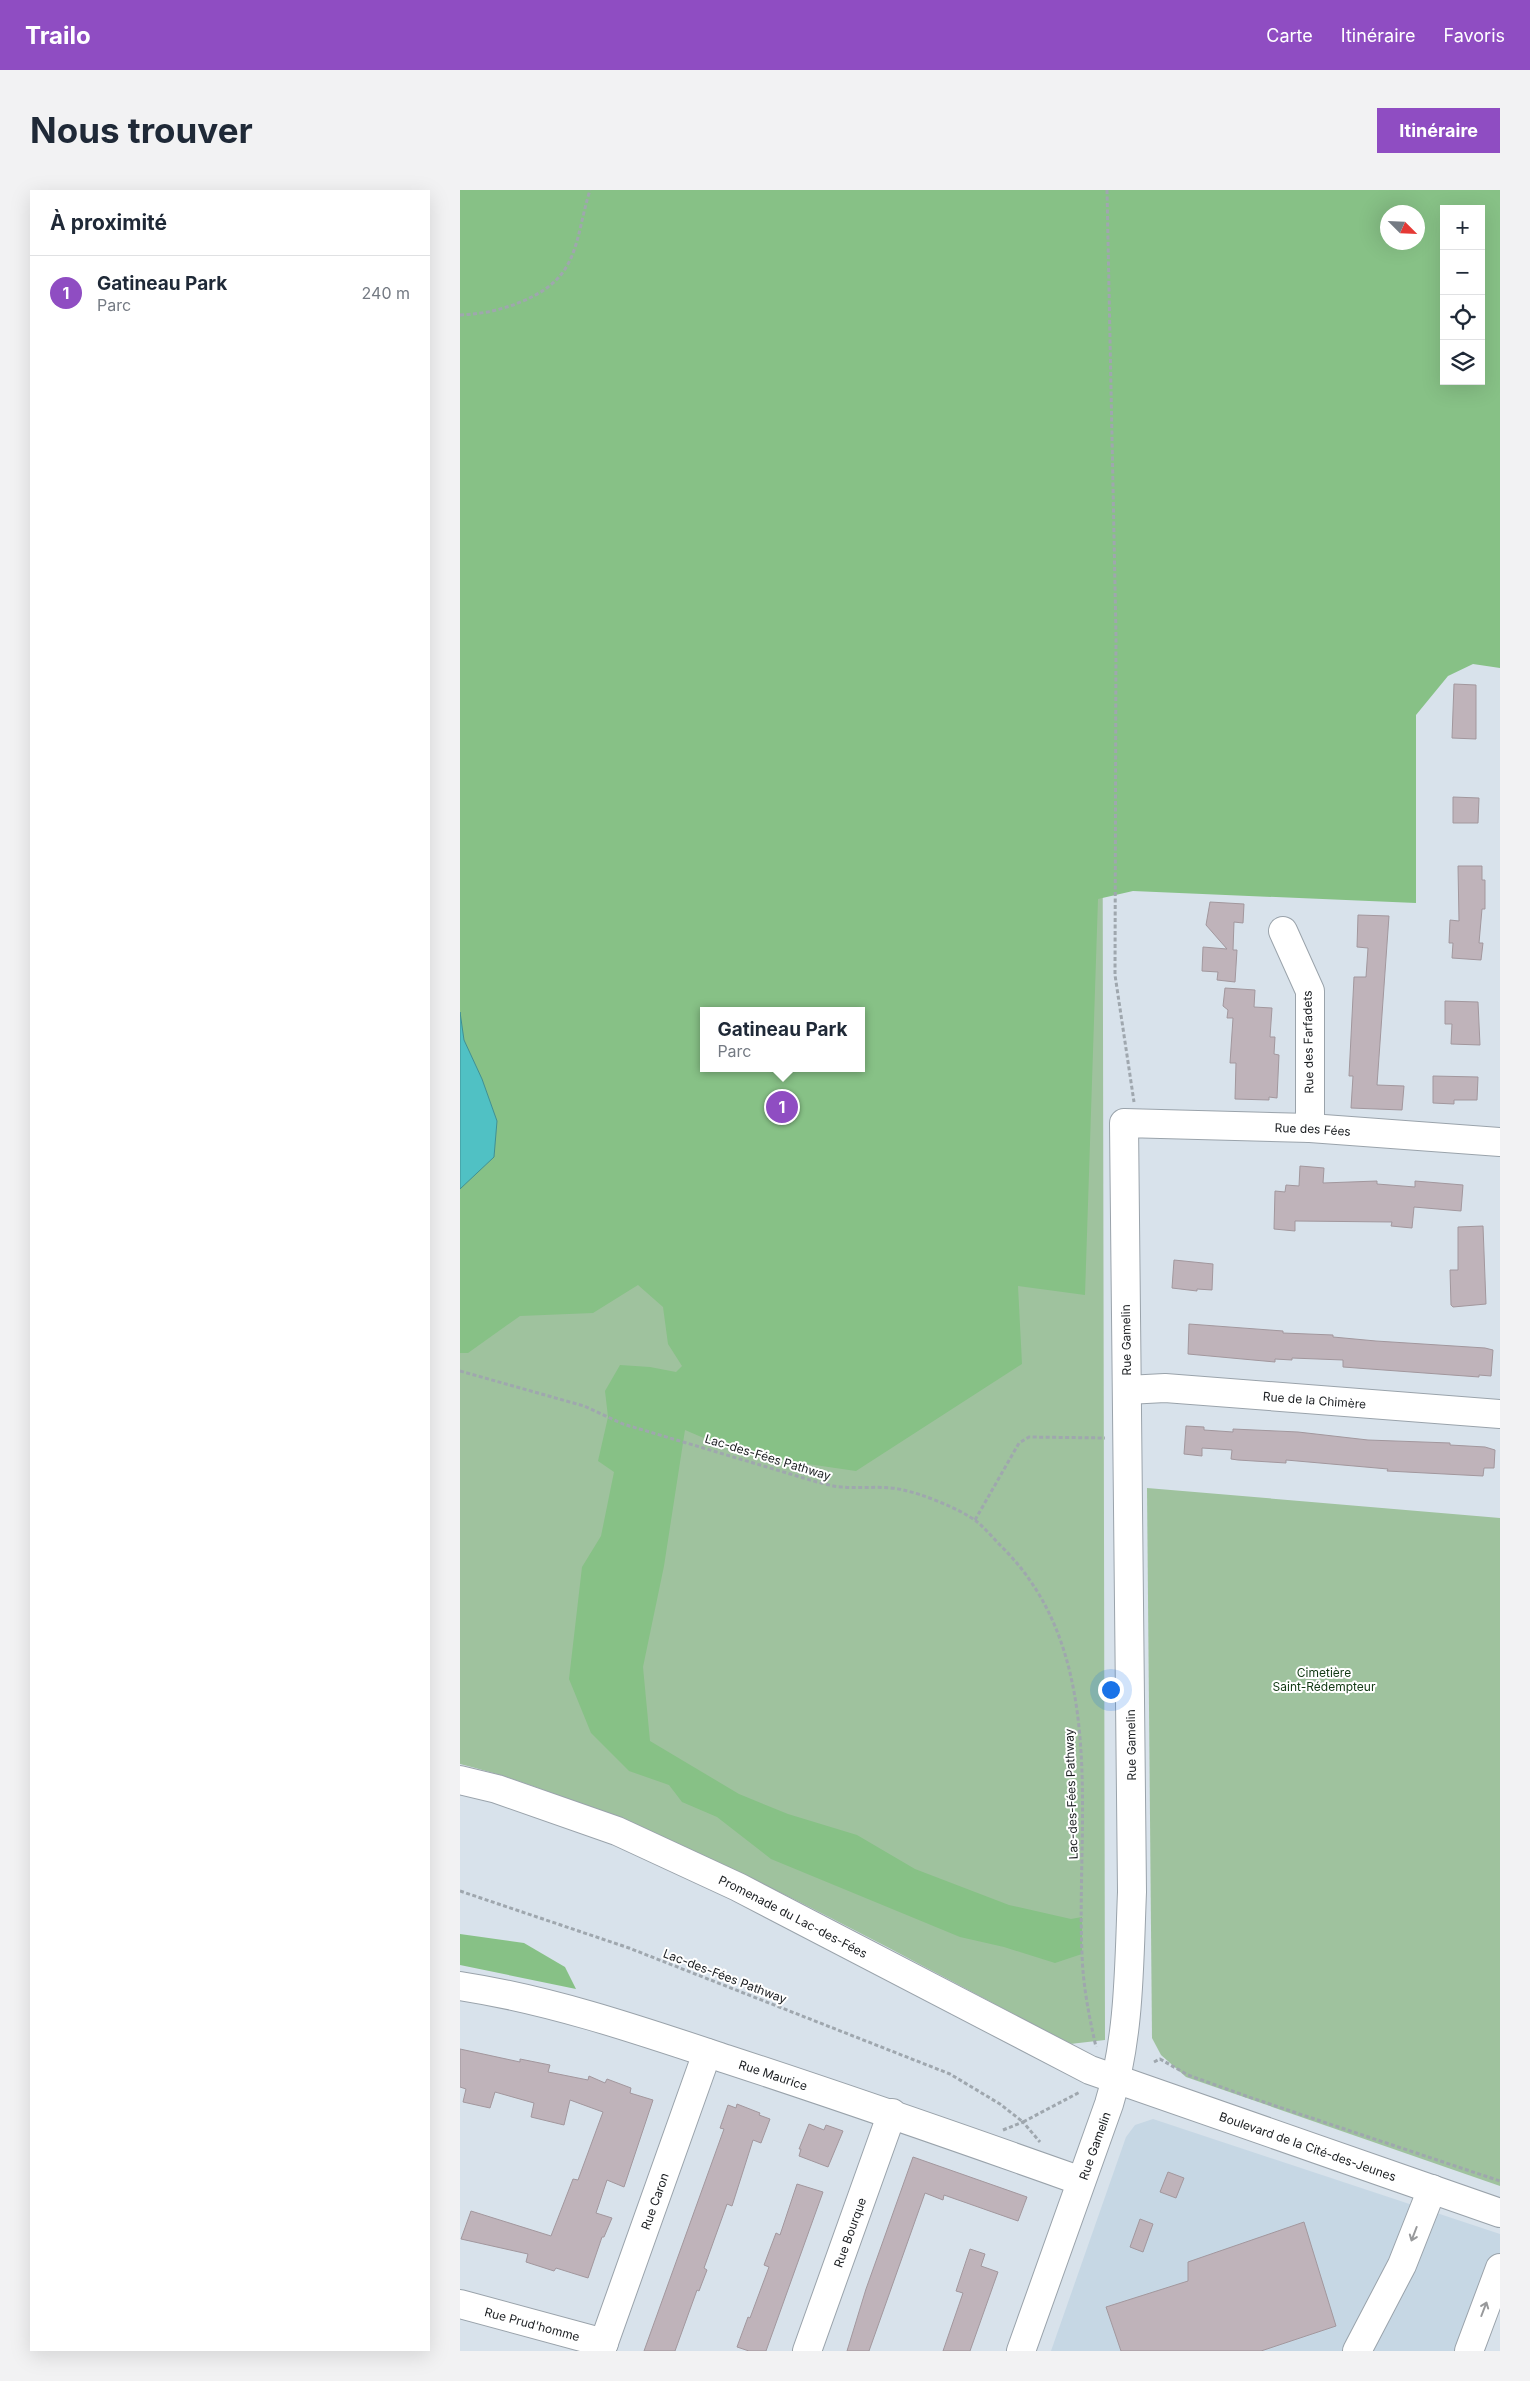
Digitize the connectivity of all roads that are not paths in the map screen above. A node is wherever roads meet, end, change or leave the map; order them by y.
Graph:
1 (1283, 931) dead end
2 (1124, 1123) joint
3 (1310, 1128) junction
4 (1500, 1142) edge
5 (1127, 1390) junction
6 (1500, 1414) edge
7 (460, 1780) edge
8 (460, 1986) edge
9 (707, 2053) junction
10 (1117, 2079) junction
11 (892, 2114) junction
12 (1081, 2181) junction
13 (1432, 2189) junction
14 (1500, 2213) edge
15 (1500, 2268) edge
16 (460, 2304) edge
17 (603, 2347) edge
18 (807, 2351) edge
19 (1021, 2351) edge
20 (1357, 2351) edge
21 (1469, 2351) edge

1 - 3 street, Rue des Farfadets
2 - 3 street, Rue des Fées
2 - 5 street, Rue Gamelin
3 - 4 street, Rue des Fées
5 - 6 street, Rue de la Chimère
5 - 10 street, Rue Gamelin
7 - 10 street, Promenade du Lac-des-Fées
8 - 9 street, Rue Maurice
9 - 11 street, Rue Maurice
9 - 17 street, Rue Caron
10 - 12 street, Rue Gamelin
10 - 13 street, Boulevard de la Cité-des-Jeunes
11 - 12 street, Rue Maurice
11 - 18 street, Rue Bourque
12 - 19 street, Rue Gamelin
13 - 14 street, Boulevard de la Cité-des-Jeunes
13 -> 20 street
21 -> 15 street
16 - 17 street, Rue Prud'homme

